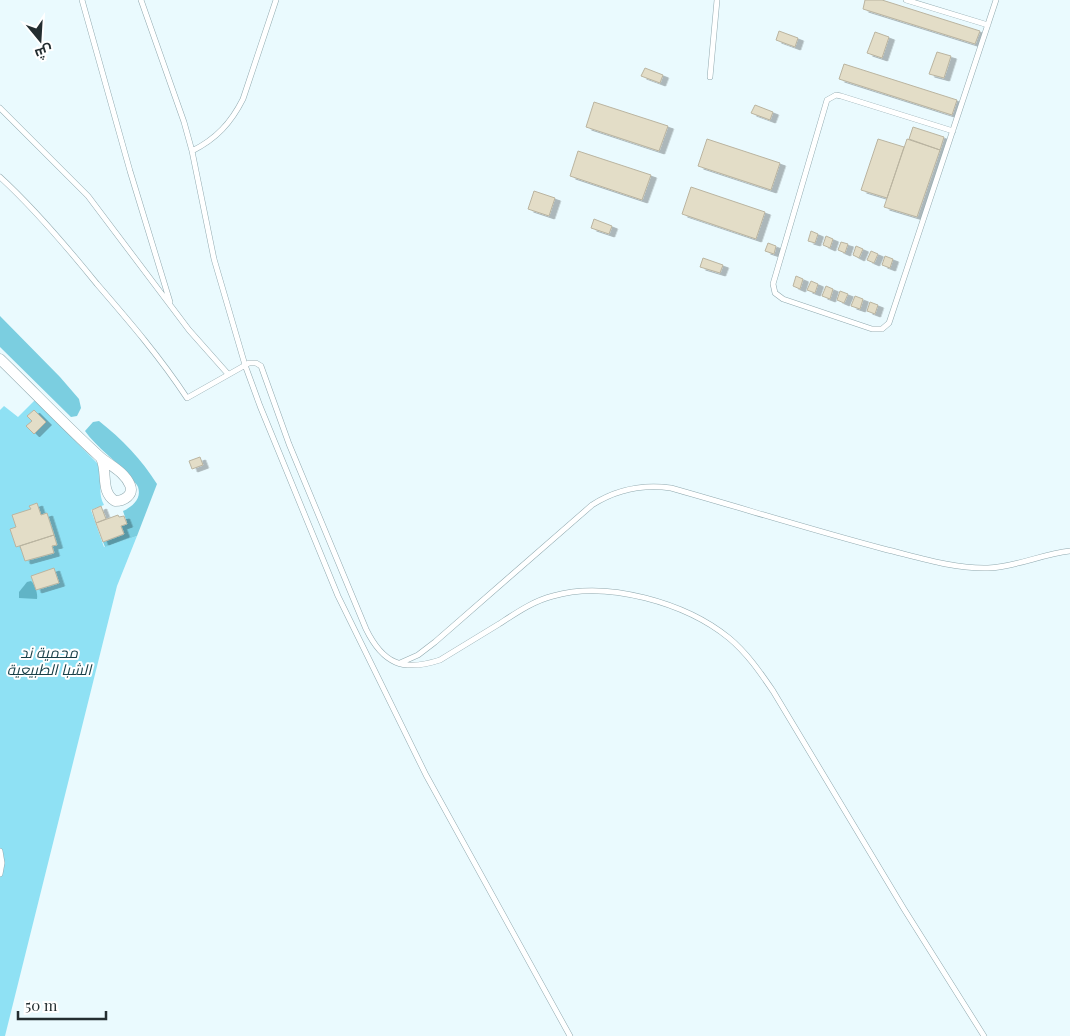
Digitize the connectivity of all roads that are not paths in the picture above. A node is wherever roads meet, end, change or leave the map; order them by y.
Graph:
1 (82, 0) edge
2 (141, 0) edge
3 (276, 0) edge
4 (717, 0) edge
5 (906, 0) edge
6 (996, 0) edge
7 (988, 25) junction
8 (710, 77) dead end
9 (0, 108) edge
10 (953, 131) junction
11 (192, 152) junction
12 (0, 176) edge
13 (172, 307) junction
14 (0, 359) edge
15 (245, 365) junction
16 (228, 374) junction
17 (101, 458) dead end
18 (1070, 550) edge
19 (400, 664) junction
20 (0, 851) edge
21 (0, 874) edge
22 (570, 1036) edge
23 (984, 1036) edge

1 - 13 lane
2 - 11 lane
3 - 11 lane
4 - 8 lane
5 - 7 lane
6 - 7 lane
7 - 10 lane
9 - 13 lane
10 - 10 lane
11 - 15 lane
12 - 16 lane
13 - 16 lane
14 - 17 street
15 - 16 lane
15 - 19 lane
15 - 22 lane
18 - 19 lane
19 - 23 lane
20 - 21 lane

